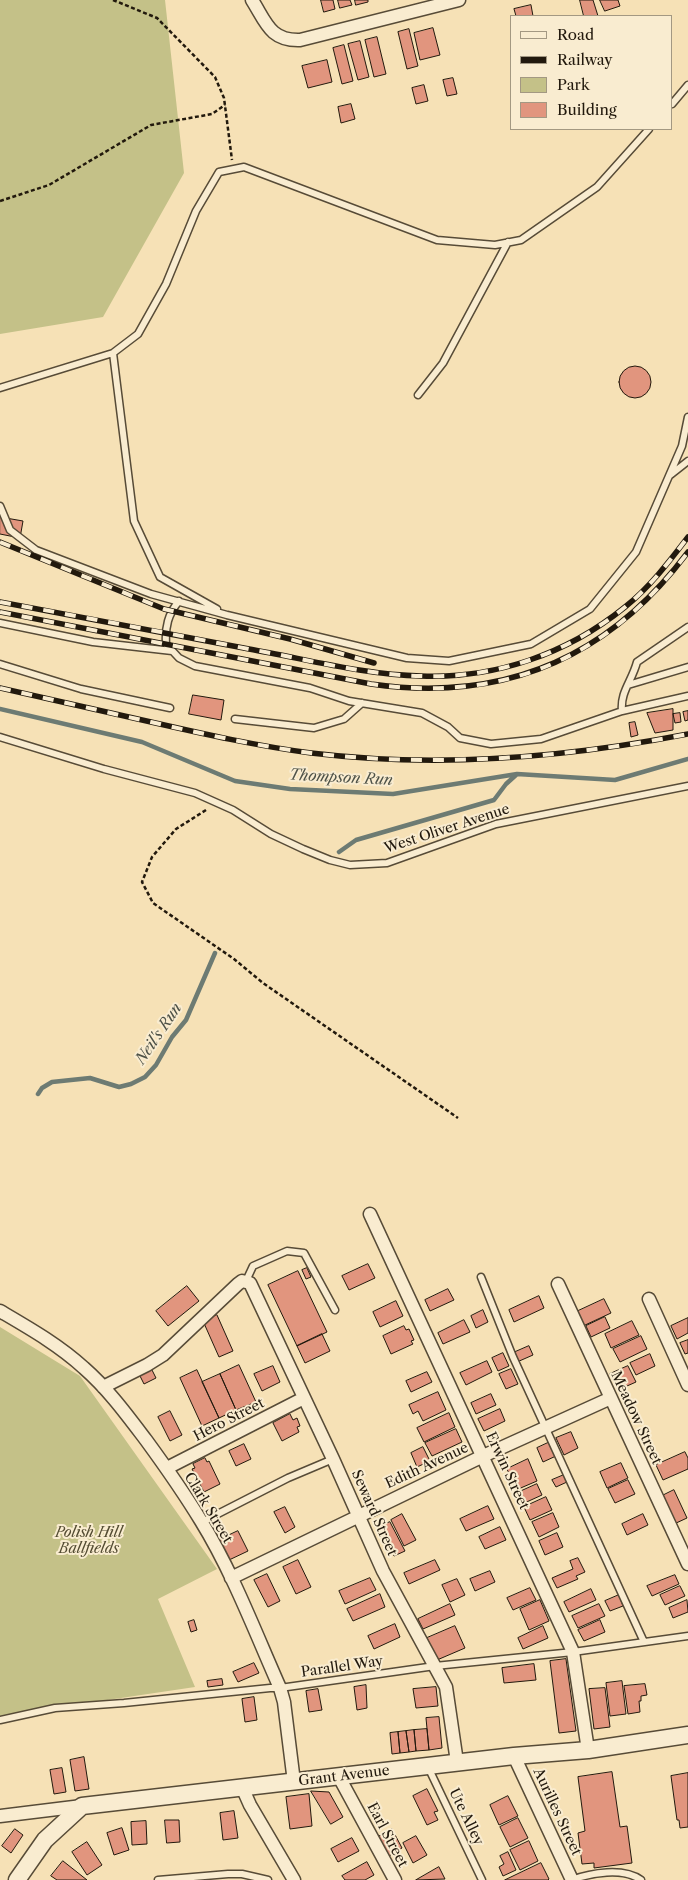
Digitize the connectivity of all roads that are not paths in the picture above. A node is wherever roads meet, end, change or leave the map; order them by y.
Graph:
1 (252, 0) edge
2 (459, 0) edge
3 (688, 86) edge
4 (673, 103) edge
5 (648, 130) edge
6 (508, 242) junction
7 (113, 353) junction
8 (0, 388) edge
9 (0, 393) edge
10 (418, 396) dead end
11 (688, 417) edge
12 (688, 461) edge
13 (668, 477) junction
14 (0, 506) edge
15 (178, 601) junction
16 (227, 615) junction
17 (0, 623) edge
18 (688, 627) edge
19 (172, 651) junction
20 (0, 664) edge
21 (688, 667) edge
22 (628, 685) junction
23 (688, 696) edge
24 (362, 703) junction
25 (170, 708) dead end
26 (622, 711) junction
27 (234, 719) dead end
28 (0, 738) edge
29 (688, 786) edge
30 (370, 1214) dead end
31 (481, 1277) dead end
32 (246, 1281) junction
33 (558, 1284) dead end
34 (649, 1299) dead end
35 (0, 1310) edge
36 (335, 1310) dead end
37 (688, 1385) edge
38 (104, 1387) junction
39 (304, 1398) junction
40 (611, 1398) junction
41 (546, 1427) junction
42 (483, 1456) junction
43 (333, 1459) junction
44 (166, 1468) junction
45 (359, 1517) junction
46 (202, 1522) junction
47 (685, 1548) edge
48 (688, 1564) edge
49 (231, 1578) junction
50 (688, 1636) edge
51 (644, 1642) junction
52 (573, 1652) junction
53 (435, 1666) junction
54 (280, 1688) junction
55 (0, 1720) edge
56 (688, 1735) edge
57 (588, 1750) junction
58 (514, 1756) junction
59 (457, 1762) junction
60 (427, 1766) junction
61 (339, 1777) junction
62 (294, 1782) junction
63 (242, 1786) junction
64 (82, 1806) junction
65 (0, 1816) edge
66 (288, 1878) edge
67 (17, 1880) edge
68 (158, 1880) edge
69 (268, 1880) edge
70 (395, 1880) edge
71 (482, 1880) edge
72 (572, 1880) edge
73 (641, 1880) edge

1 - 2 street
3 - 4 lane
5 - 6 lane
6 - 7 lane
6 - 10 lane
7 - 8 lane
7 - 16 lane
8 - 9 lane
11 - 13 lane
12 - 13 lane
13 - 16 lane
14 - 15 lane
15 - 16 lane
15 - 19 lane
17 - 19 lane
18 - 22 lane
19 - 24 lane
20 - 25 lane
21 - 22 lane
22 - 26 lane
23 - 26 lane
24 - 26 lane
24 - 27 lane
28 - 29 lane, West Oliver Avenue
30 - 42 street, Erwin Street
31 - 41 lane
32 - 36 lane
32 - 38 street
32 - 39 street, Seward Street
33 - 40 street, Meadow Street
34 - 37 street
35 - 38 street, Clark Street
38 - 44 street, Clark Street
39 - 43 street, Seward Street
39 - 44 street, Hero Street
40 - 41 street, Edith Avenue
40 - 47 street, Meadow Street
41 - 42 street, Edith Avenue
41 - 51 lane
42 - 45 street, Edith Avenue
42 - 52 street, Erwin Street
43 - 45 street, Seward Street
43 - 46 lane
44 - 46 street, Clark Street
45 - 49 street, Edith Avenue
45 - 53 street, Seward Street
46 - 49 street, Clark Street
47 - 48 street, Meadow Street
49 - 54 street, Clark Street
50 - 51 lane, Parallel Way
51 - 52 lane, Parallel Way
52 - 53 lane, Parallel Way
52 - 57 street, Erwin Street
53 - 54 lane, Parallel Way
53 - 59 street, Seward Street
54 - 55 lane, Parallel Way
54 - 62 street, Clark Street
56 - 57 street, Grant Avenue
57 - 58 street, Grant Avenue
58 - 59 street, Grant Avenue
58 - 72 street, Aurilles Street
59 - 60 street, Grant Avenue
60 - 61 street, Grant Avenue
60 - 71 lane, Ute Alley
61 - 62 street, Grant Avenue
61 - 70 street, Earl Street
62 - 63 street, Grant Avenue
63 - 64 street, Grant Avenue
63 - 66 street
64 - 65 street, Grant Avenue
64 - 67 street
68 - 69 lane
72 - 73 lane

